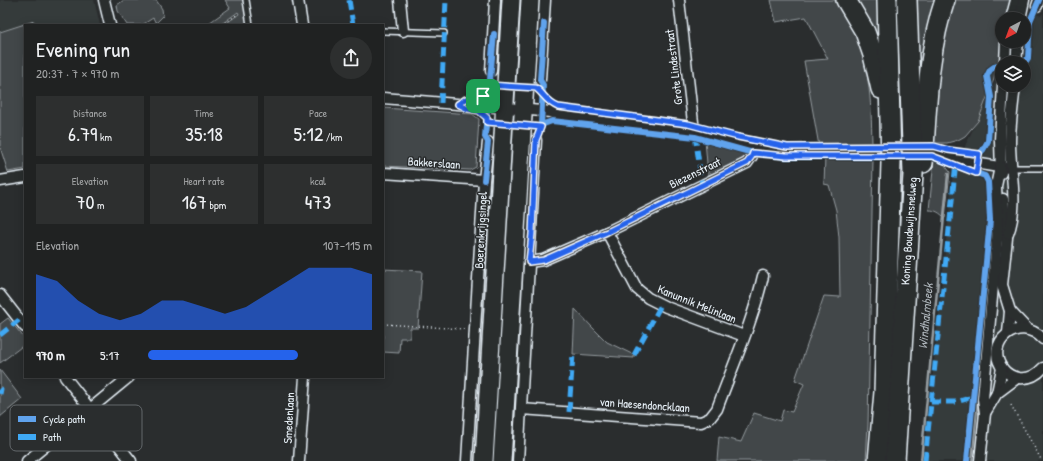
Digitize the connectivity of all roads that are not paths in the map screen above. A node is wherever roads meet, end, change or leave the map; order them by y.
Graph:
1 (246, 0) edge
2 (298, 0) edge
3 (400, 0) edge
4 (495, 0) edge
5 (511, 0) edge
6 (530, 0) edge
7 (545, 0) edge
8 (679, 0) edge
9 (846, 0) edge
10 (886, 0) edge
11 (907, 0) edge
12 (1016, 0) edge
13 (1024, 0) edge
14 (107, 1) edge
15 (944, 1) edge
16 (1013, 12) edge
17 (1021, 12) edge
18 (544, 23) junction
19 (110, 24) edge
20 (250, 24) edge
21 (302, 24) edge
22 (384, 31) edge
23 (403, 31) junction
24 (444, 33) dead end
25 (527, 42) junction
26 (491, 71) dead end
27 (540, 80) dead end
28 (1003, 92) edge
29 (1014, 92) edge
30 (384, 98) edge
31 (505, 107) junction
32 (523, 109) junction
33 (694, 132) junction
34 (536, 140) dead end
35 (488, 142) dead end
36 (754, 146) junction
37 (874, 151) dead end
38 (933, 152) dead end
39 (891, 162) junction
40 (1000, 167) junction
41 (1011, 168) junction
42 (1043, 168) edge
43 (384, 173) edge
44 (24, 177) edge
45 (484, 180) junction
46 (0, 181) edge
47 (517, 210) junction
48 (607, 232) junction
49 (908, 232) junction
50 (532, 234) junction
51 (1007, 238) junction
52 (529, 262) junction
53 (763, 276) dead end
54 (0, 295) edge
55 (1010, 311) junction
56 (24, 326) edge
57 (1026, 329) junction
58 (1008, 333) junction
59 (744, 336) junction
60 (1043, 339) edge
61 (1002, 368) junction
62 (1043, 368) edge
63 (65, 378) edge
64 (128, 378) edge
65 (304, 378) edge
66 (1017, 378) junction
67 (997, 393) junction
68 (86, 405) edge
69 (96, 405) edge
70 (521, 409) junction
71 (985, 413) junction
72 (39, 451) edge
73 (123, 451) edge
74 (27, 461) edge
75 (131, 461) edge
76 (300, 461) edge
77 (480, 461) edge
78 (502, 461) edge
79 (518, 461) edge
80 (878, 461) edge
81 (895, 461) edge
82 (980, 461) edge

1 - 20 lane
2 - 21 street
3 - 23 street
4 - 26 street
5 - 31 highway, Boerenkrijgsingel
6 - 25 highway
7 - 18 street
8 - 33 street, Grote Lindestraat
9 - 39 highway
10 - 39 highway, Koning Boudewijnsnelweg
11 - 49 highway, Koning Boudewijnsnelweg
12 - 16 street
13 - 17 street
14 - 19 street
15 - 49 highway
18 - 25 street
18 - 27 street
22 - 23 lane
23 - 24 lane
25 - 32 highway
28 - 40 street
29 - 41 street
30 - 31 street
31 - 32 street
31 - 77 highway, Boerenkrijgsingel
32 - 33 street
32 - 47 highway
33 - 36 street
34 - 50 street
35 - 45 street, Boerenkrijgsingel
36 - 37 street
36 - 48 street, Biezenstraat
38 - 40 street
39 - 80 highway, Koning Boudewijnsnelweg
40 - 41 street
40 - 51 street
40 - 71 street
41 - 42 lane
41 - 51 street
43 - 45 street, Bakkerslaan
44 - 46 street
45 - 77 street, Boerenkrijgsingel
47 - 50 street
47 - 78 highway
48 - 52 street, Biezenstraat
48 - 59 street, Kanunnik Melinlaan
49 - 81 highway, Koning Boudewijnsnelweg
50 - 52 street
51 - 55 street
52 - 70 street
53 - 59 street, van Haesendoncklaan
54 - 56 street
55 - 57 street
55 - 58 street
57 - 58 street
57 - 60 street
58 - 61 street
59 - 70 street, van Haesendoncklaan
61 - 66 street
61 - 67 street
62 - 66 street
63 - 68 street
64 - 69 street
65 - 76 street, Smedenlaan
66 - 67 street
67 - 71 street
70 - 79 street
71 - 82 street
72 - 74 street
73 - 75 street

